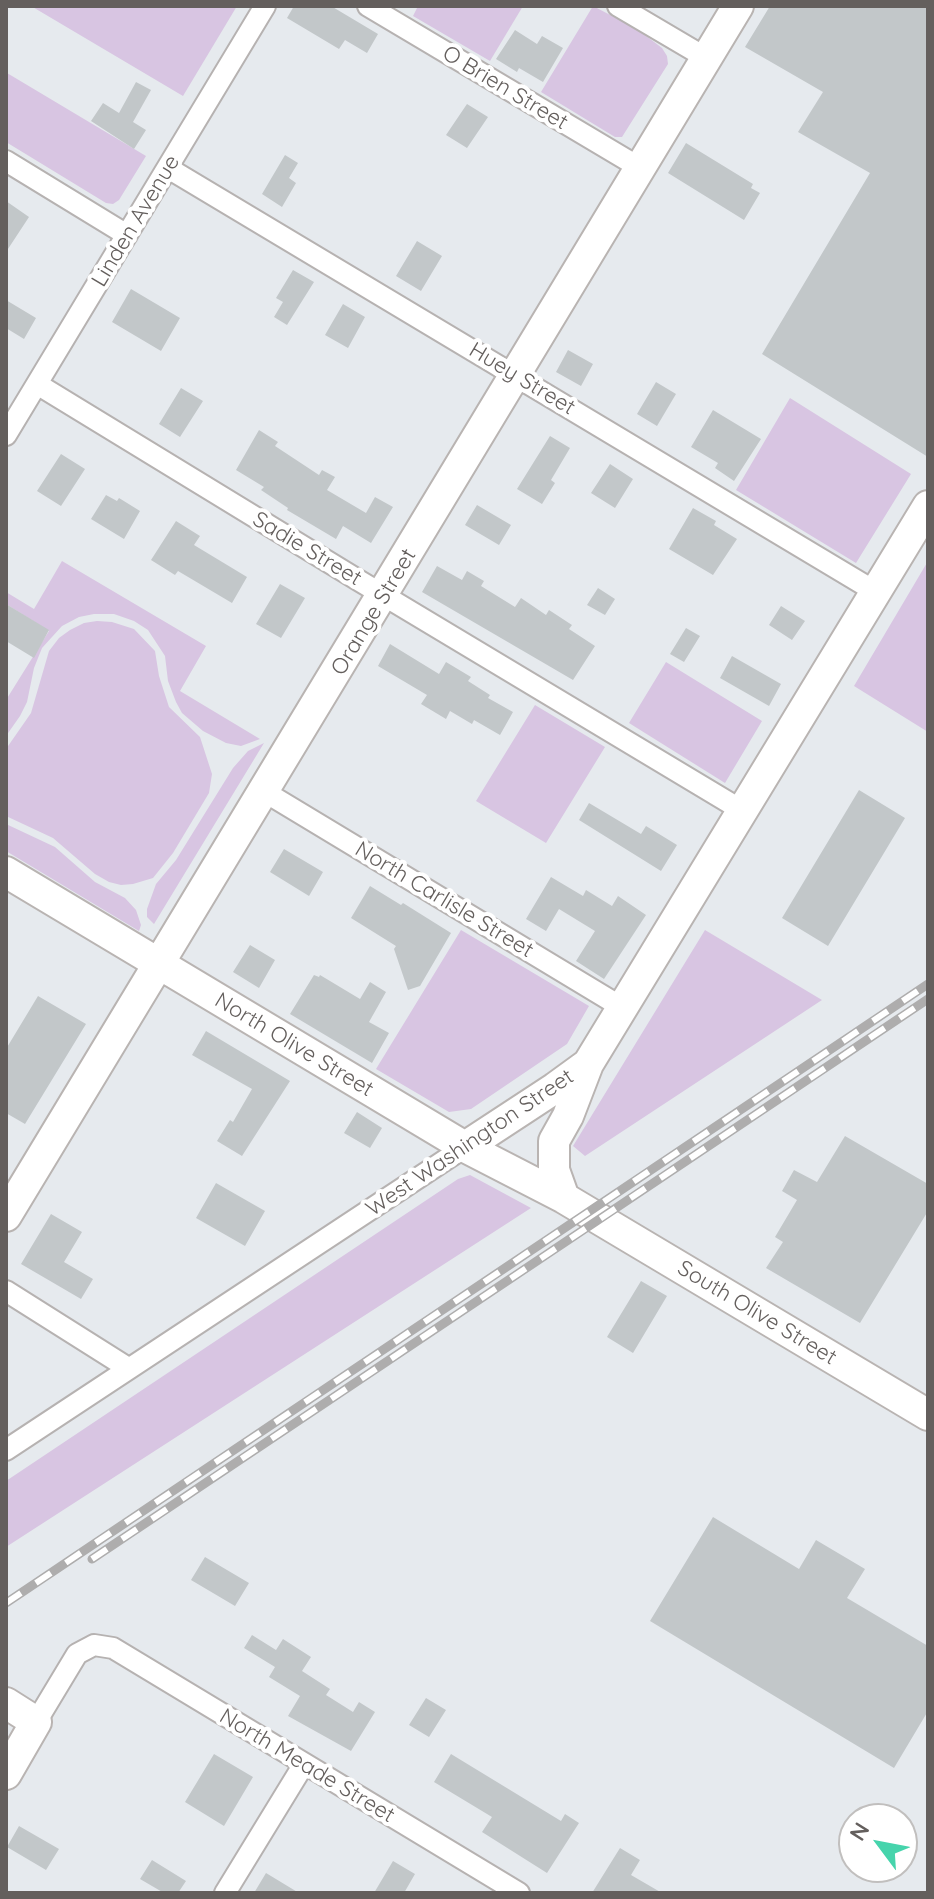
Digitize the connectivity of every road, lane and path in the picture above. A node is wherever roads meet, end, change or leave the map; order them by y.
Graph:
1 (265, 6) edge
2 (368, 6) edge
3 (618, 6) edge
4 (738, 6) edge
5 (708, 59) junction
6 (6, 161) edge
7 (168, 168) junction
8 (642, 169) junction
9 (127, 235) junction
10 (516, 376) junction
11 (37, 384) junction
12 (6, 435) edge
13 (928, 506) edge
14 (876, 592) junction
15 (383, 596) junction
16 (265, 792) junction
17 (743, 811) junction
18 (6, 872) edge
19 (160, 965) junction
20 (623, 1008) junction
21 (588, 1064) junction
22 (465, 1147) junction
23 (575, 1205) junction
24 (6, 1216) edge
25 (6, 1291) edge
26 (128, 1368) junction
27 (928, 1415) edge
28 (6, 1450) edge
29 (6, 1703) edge
30 (36, 1722) junction
31 (304, 1764) junction
32 (6, 1774) edge
33 (225, 1893) edge
34 (519, 1893) edge

1 - 7 street, Linden Avenue
2 - 8 street, O Brien Street
3 - 5 street
4 - 5 street, Orange Street
5 - 8 street, Orange Street
6 - 9 street
7 - 9 street, Linden Avenue
7 - 10 street, Huey Street
8 - 10 street, Orange Street
9 - 11 street, Linden Avenue
10 - 14 street, Huey Street
10 - 15 street, Orange Street
11 - 12 street, Linden Avenue
11 - 15 street, Sadie Street
13 - 14 street, West Washington Street
14 - 17 street, West Washington Street
15 - 16 street, Orange Street
15 - 17 street, Sadie Street
16 - 19 street, Orange Street
16 - 20 street, North Carlisle Street
17 - 20 street, West Washington Street
18 - 19 street, North Olive Street
19 - 22 street, North Olive Street
19 - 24 street, Orange Street
20 - 21 street, West Washington Street
21 - 22 street, West Washington Street
21 - 23 street
22 - 23 street, North Olive Street
22 - 26 street, West Washington Street
23 - 27 street, South Olive Street
25 - 26 street
26 - 28 street, West Washington Street
29 - 30 street
30 - 31 street, North Meade Street
30 - 32 street
31 - 33 street
31 - 34 street, North Meade Street

